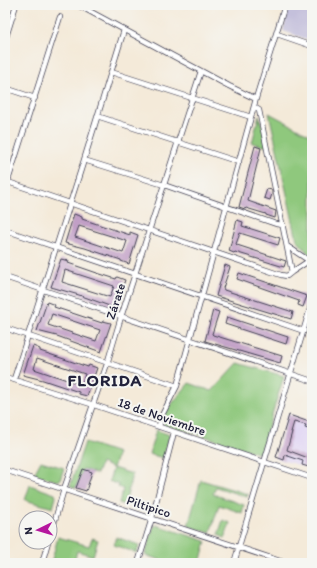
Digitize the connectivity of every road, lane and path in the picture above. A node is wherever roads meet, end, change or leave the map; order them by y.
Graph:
1 (16, 5) edge
2 (78, 5) edge
3 (286, 5) edge
4 (60, 17) dead end
5 (124, 30) junction
6 (277, 34) junction
7 (5, 40) edge
8 (312, 46) edge
9 (201, 71) junction
10 (111, 72) junction
11 (5, 88) edge
12 (35, 98) junction
13 (192, 98) junction
14 (256, 99) junction
15 (254, 107) junction
16 (98, 116) junction
17 (251, 117) junction
18 (178, 142) junction
19 (84, 160) junction
20 (239, 162) junction
21 (6, 182) edge
22 (164, 185) junction
23 (5, 190) edge
24 (69, 204) junction
25 (227, 207) junction
26 (283, 225) junction
27 (5, 230) edge
28 (150, 230) junction
29 (287, 246) junction
30 (56, 248) junction
31 (215, 252) junction
32 (312, 262) edge
33 (292, 272) junction
34 (135, 275) junction
35 (5, 278) edge
36 (43, 291) junction
37 (203, 297) junction
38 (312, 302) edge
39 (121, 317) junction
40 (5, 328) edge
41 (304, 331) junction
42 (28, 337) junction
43 (190, 341) junction
44 (108, 364) junction
45 (290, 374) junction
46 (5, 377) edge
47 (14, 379) junction
48 (312, 381) edge
49 (177, 386) junction
50 (94, 405) junction
51 (159, 427) junction
52 (174, 432) junction
53 (264, 462) junction
54 (5, 470) edge
55 (312, 478) edge
56 (64, 489) junction
57 (58, 510) edge
58 (152, 518) junction
59 (239, 548) junction
60 (46, 550) edge
61 (42, 563) edge
62 (138, 563) edge
63 (234, 563) edge
64 (286, 563) edge

1 - 7 street
2 - 5 street
3 - 6 street
4 - 12 street
5 - 9 street
5 - 10 street
6 - 8 street
6 - 14 street
9 - 13 street, Zárate
9 - 14 street
10 - 13 street
10 - 16 street
11 - 12 street
12 - 21 street
13 - 17 street
13 - 18 street, Zárate
14 - 15 street
15 - 17 street
15 - 26 street
16 - 18 street
16 - 19 street
17 - 20 street
18 - 20 street
18 - 22 street, Zárate
19 - 22 street
19 - 24 street
20 - 25 street
21 - 23 street
21 - 24 street
22 - 25 street
22 - 28 street, Zárate
24 - 28 street
24 - 30 street
25 - 26 street
25 - 31 street
26 - 29 street
27 - 30 street
28 - 31 street
28 - 34 street, Zárate
29 - 32 street
29 - 33 street
30 - 34 street
30 - 36 street
31 - 33 street
31 - 37 street
32 - 33 street
34 - 37 street
34 - 39 street, Zárate
35 - 36 street
36 - 39 street
36 - 42 street
37 - 41 street
37 - 43 street
38 - 41 street
39 - 43 street
39 - 44 street, Zárate
40 - 42 street
41 - 45 street
42 - 44 street
42 - 47 street
43 - 45 street
43 - 49 street
44 - 49 street
44 - 50 street, Zárate
45 - 48 street
45 - 53 street
46 - 47 street, 18 de Noviembre
47 - 50 street, 18 de Noviembre
49 - 51 street
50 - 51 street, 18 de Noviembre
50 - 56 street, Zárate
51 - 52 street, 18 de Noviembre
52 - 53 street, 18 de Noviembre
52 - 58 street
53 - 55 street, 18 de Noviembre
53 - 59 street
54 - 56 street, Piltipico
56 - 57 street, Zárate
56 - 58 street, Piltipico
58 - 59 street, Piltipico
58 - 62 street
59 - 63 street
59 - 64 street, Piltipico
60 - 61 street

